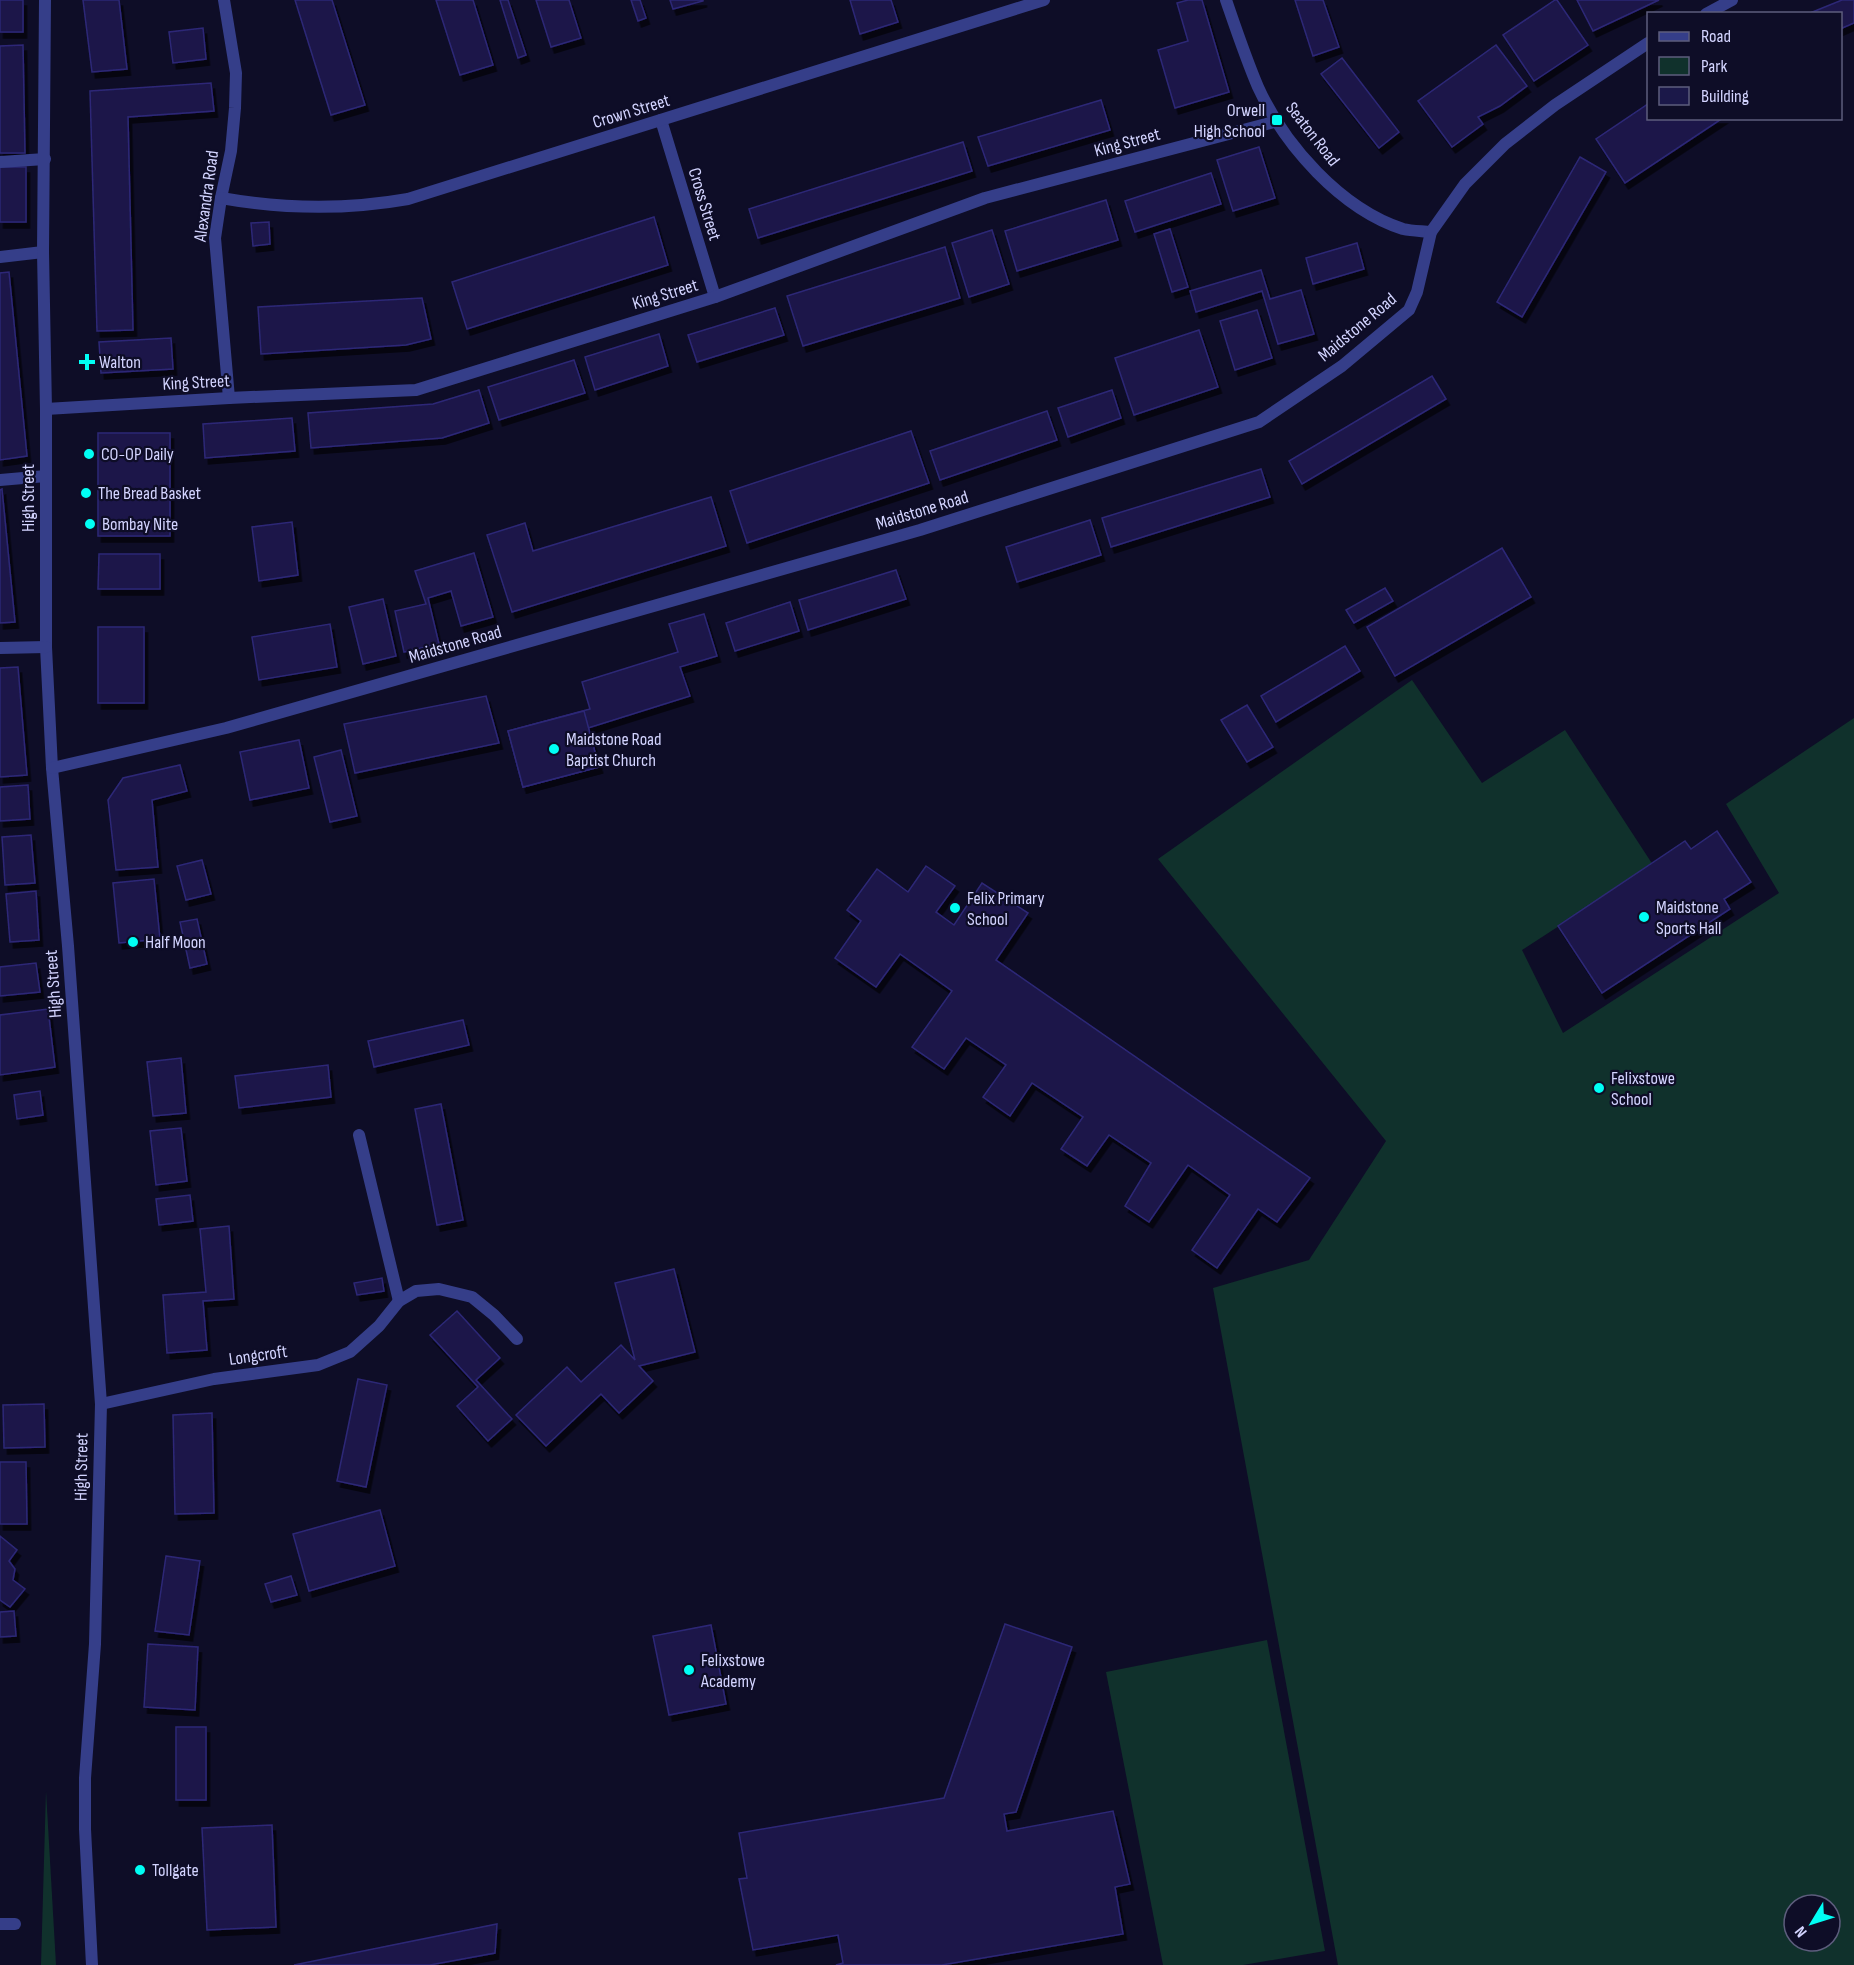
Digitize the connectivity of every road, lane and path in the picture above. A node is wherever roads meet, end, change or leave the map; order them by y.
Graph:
1 (45, 0) edge
2 (224, 0) edge
3 (1044, 0) edge
4 (1226, 0) edge
5 (1732, 0) edge
6 (1710, 12) edge
7 (1647, 44) edge
8 (661, 120) junction
9 (1278, 121) junction
10 (45, 159) junction
11 (0, 162) edge
12 (221, 198) junction
13 (1431, 232) junction
14 (43, 252) junction
15 (0, 257) edge
16 (715, 297) junction
17 (229, 398) junction
18 (46, 409) junction
19 (46, 476) junction
20 (0, 480) edge
21 (46, 646) junction
22 (0, 648) edge
23 (52, 768) junction
24 (359, 1135) dead end
25 (399, 1301) junction
26 (517, 1339) dead end
27 (101, 1404) junction
28 (0, 1924) edge
29 (15, 1924) dead end
30 (92, 1965) edge

1 - 10 street, High Street
2 - 12 street, Alexandra Road
3 - 8 street, Crown Street
4 - 9 street, Seaton Road
5 - 6 street
7 - 13 street, Maidstone Road
8 - 12 street, Crown Street
8 - 16 street, Cross Street
9 - 13 street, Seaton Road
9 - 16 street, King Street
10 - 11 street
10 - 14 street, High Street
12 - 17 street, Alexandra Road
13 - 23 street, Maidstone Road
14 - 15 street
14 - 18 street, High Street
16 - 17 street, King Street
17 - 18 street, King Street
18 - 19 street, High Street
19 - 20 street
19 - 21 street, High Street
21 - 22 street
21 - 23 street, High Street
23 - 27 street, High Street
24 - 25 street
25 - 26 street, Longcroft
25 - 27 street, Longcroft
27 - 30 street, High Street
28 - 29 street

